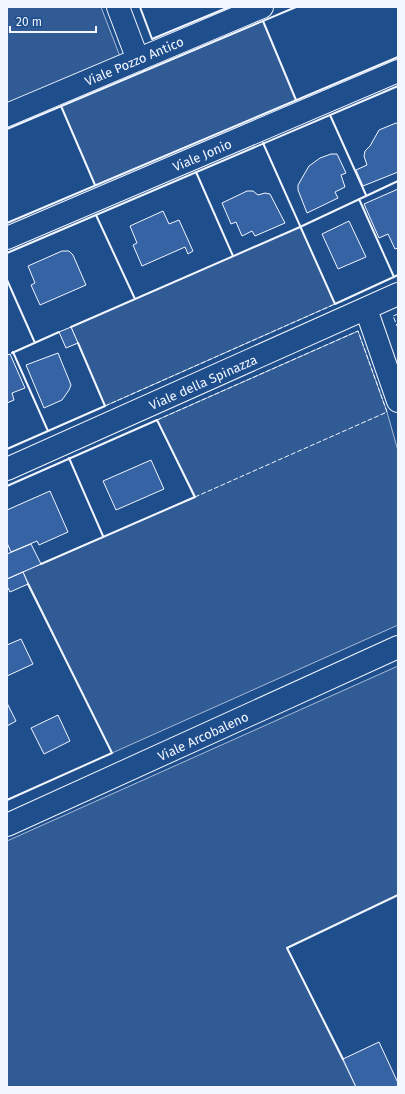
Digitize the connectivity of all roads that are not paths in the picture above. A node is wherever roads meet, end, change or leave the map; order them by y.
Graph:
1 (118, 7) edge
2 (262, 7) edge
3 (138, 60) junction
4 (398, 71) edge
5 (7, 115) edge
6 (7, 238) edge
7 (398, 294) edge
8 (366, 309) junction
9 (398, 401) edge
10 (7, 469) edge
11 (398, 647) edge
12 (7, 825) edge

1 - 3 street
2 - 3 street, Viale Pozzo Antico
3 - 5 street, Viale Pozzo Antico
4 - 6 street, Viale Jonio
7 - 8 street, Viale della Spinazza
8 - 9 street
8 - 10 street, Viale della Spinazza
11 - 12 street, Viale Arcobaleno

